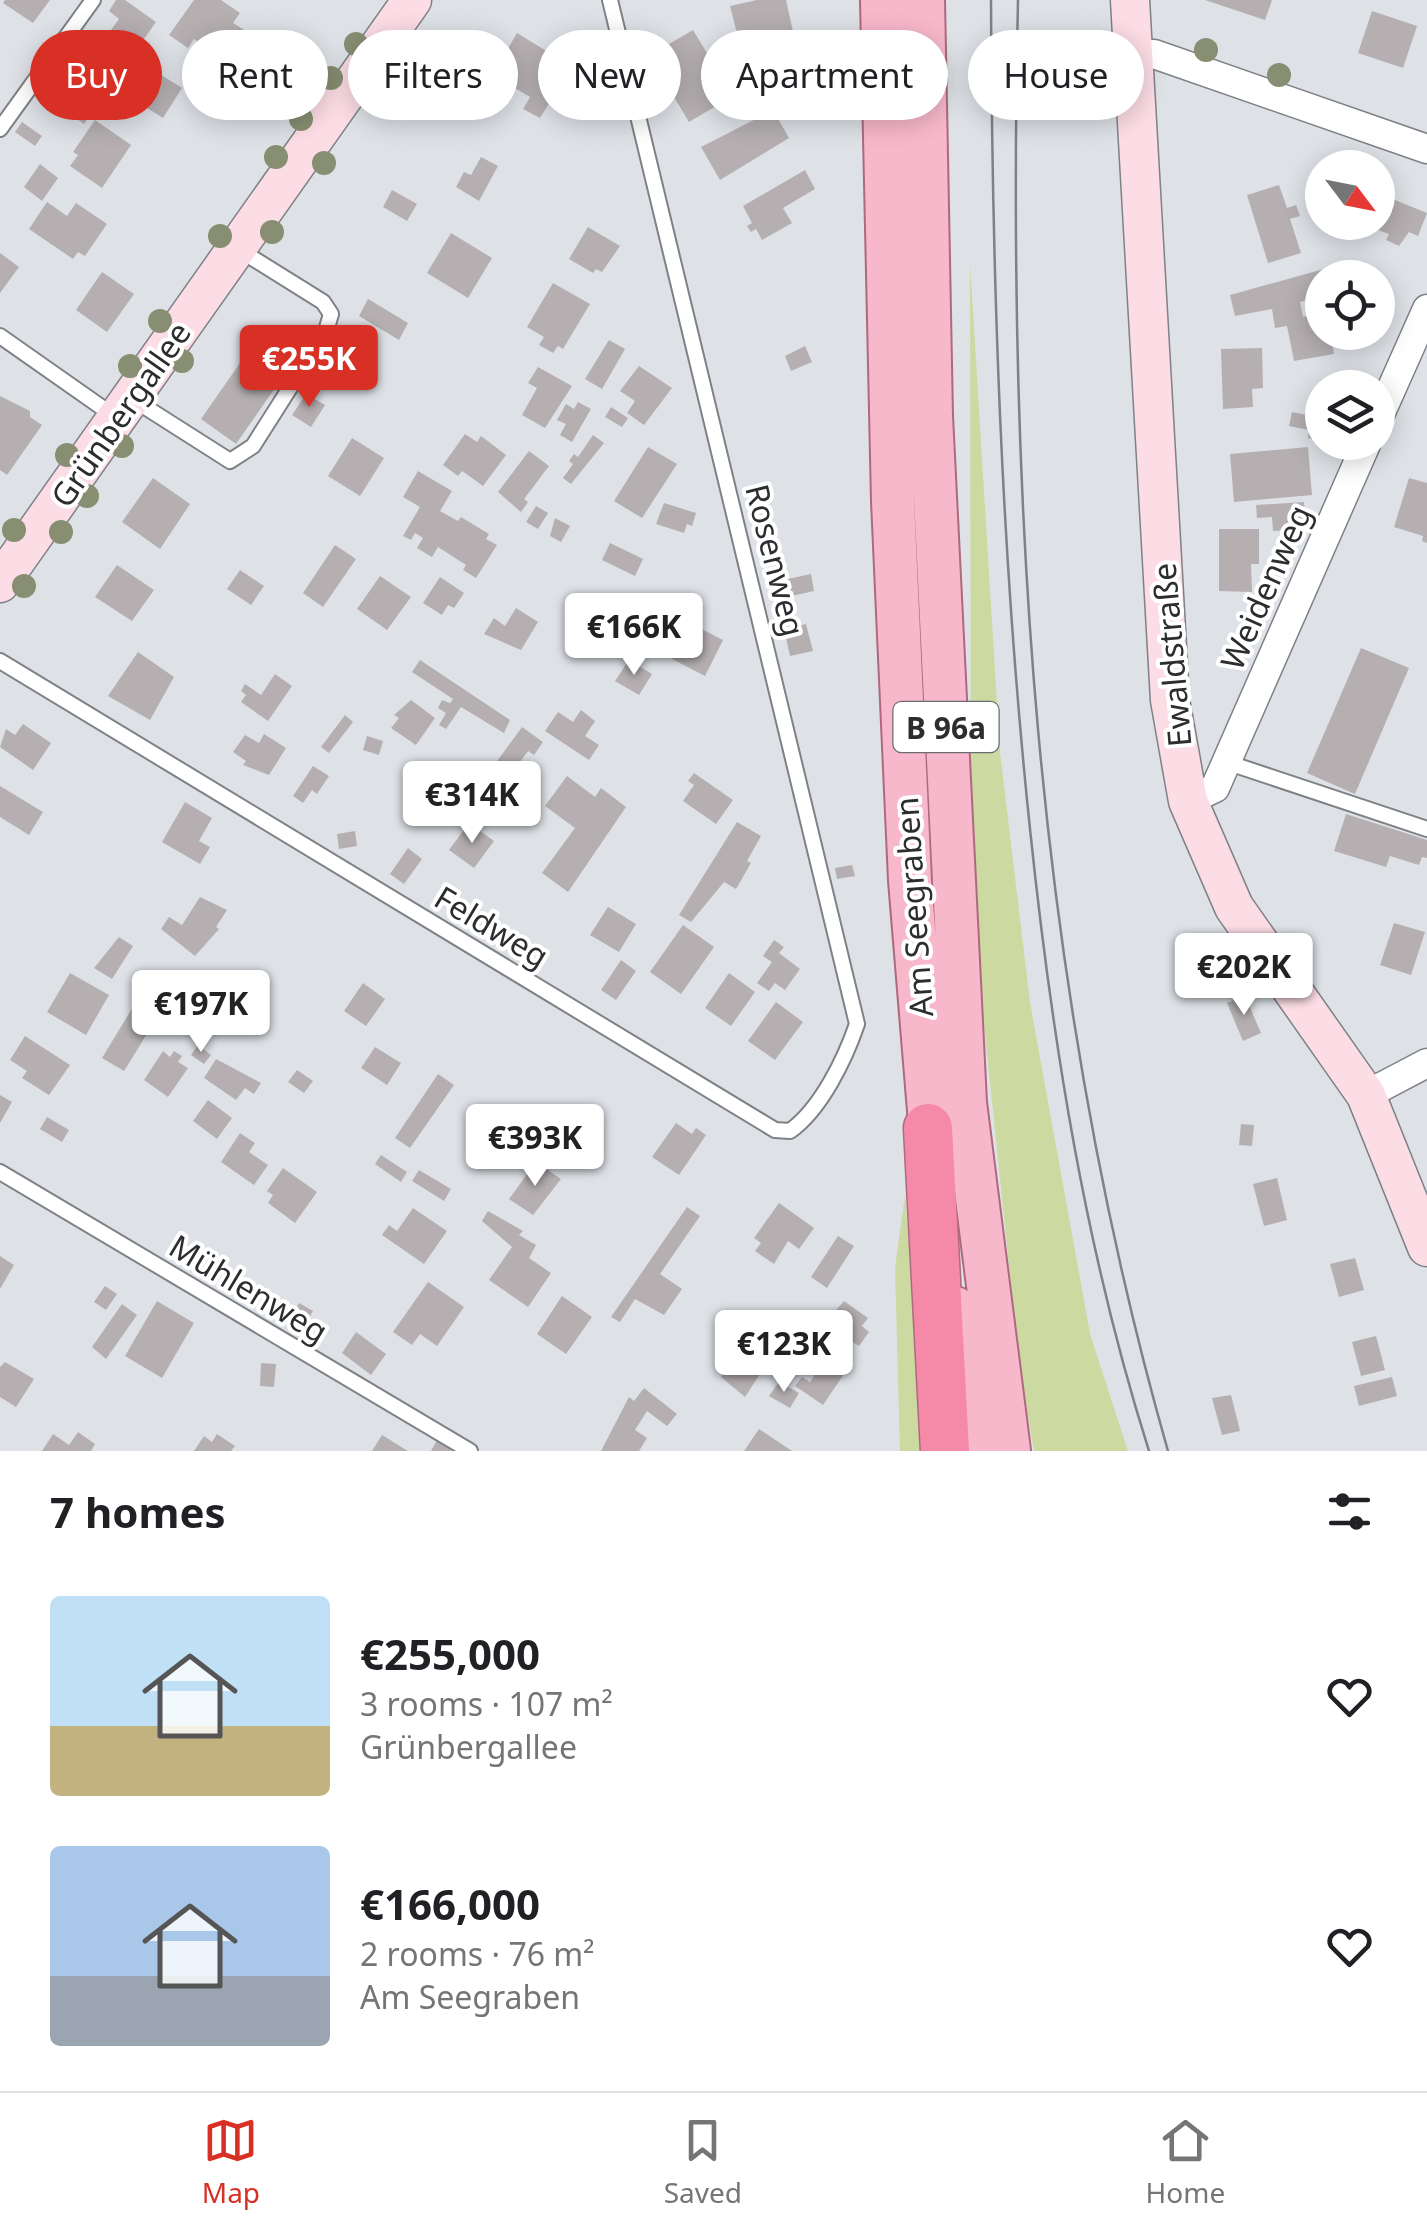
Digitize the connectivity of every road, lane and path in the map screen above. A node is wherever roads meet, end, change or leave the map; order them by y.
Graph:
1 (93, 0) edge
2 (412, 0) edge
3 (610, 0) edge
4 (882, 0) edge
5 (923, 0) edge
6 (1130, 0) edge
7 (1131, 30) edge
8 (1144, 54) edge
9 (1135, 120) edge
10 (0, 129) edge
11 (1427, 149) edge
12 (238, 248) junction
13 (1427, 309) edge
14 (0, 336) edge
15 (1395, 381) edge
16 (124, 408) junction
17 (1359, 460) edge
18 (0, 583) edge
19 (0, 661) edge
20 (1226, 762) junction
21 (1188, 801) junction
22 (1427, 829) edge
23 (1427, 1063) edge
24 (1366, 1095) junction
25 (802, 1122) joint
26 (928, 1128) junction
27 (0, 1172) edge
28 (1427, 1246) edge
29 (470, 1451) edge
30 (945, 1451) edge
31 (977, 1451) edge
32 (1009, 1451) edge

1 - 10 lane
2 - 12 street, Grünbergallee
3 - 25 lane, Rosenweg
4 - 26 main road, Am Seegraben / B 96a
5 - 32 main road, Am Seegraben / B 96a
6 - 7 street, Ewaldstraße
8 - 11 street
9 - 21 street, Ewaldstraße
12 - 16 street, Grünbergallee
12 - 16 lane
13 - 15 street
14 - 16 lane
16 - 18 street, Grünbergallee
17 - 20 street, Weidenweg
19 - 25 lane, Feldweg
20 - 21 street, Weidenweg
20 - 22 lane
21 - 24 street, Ewaldstraße
23 - 24 street
24 - 28 street, Ewaldstraße
26 - 30 highway
26 - 31 main road, Am Seegraben / B 96a
27 - 29 lane, Mühlenweg

